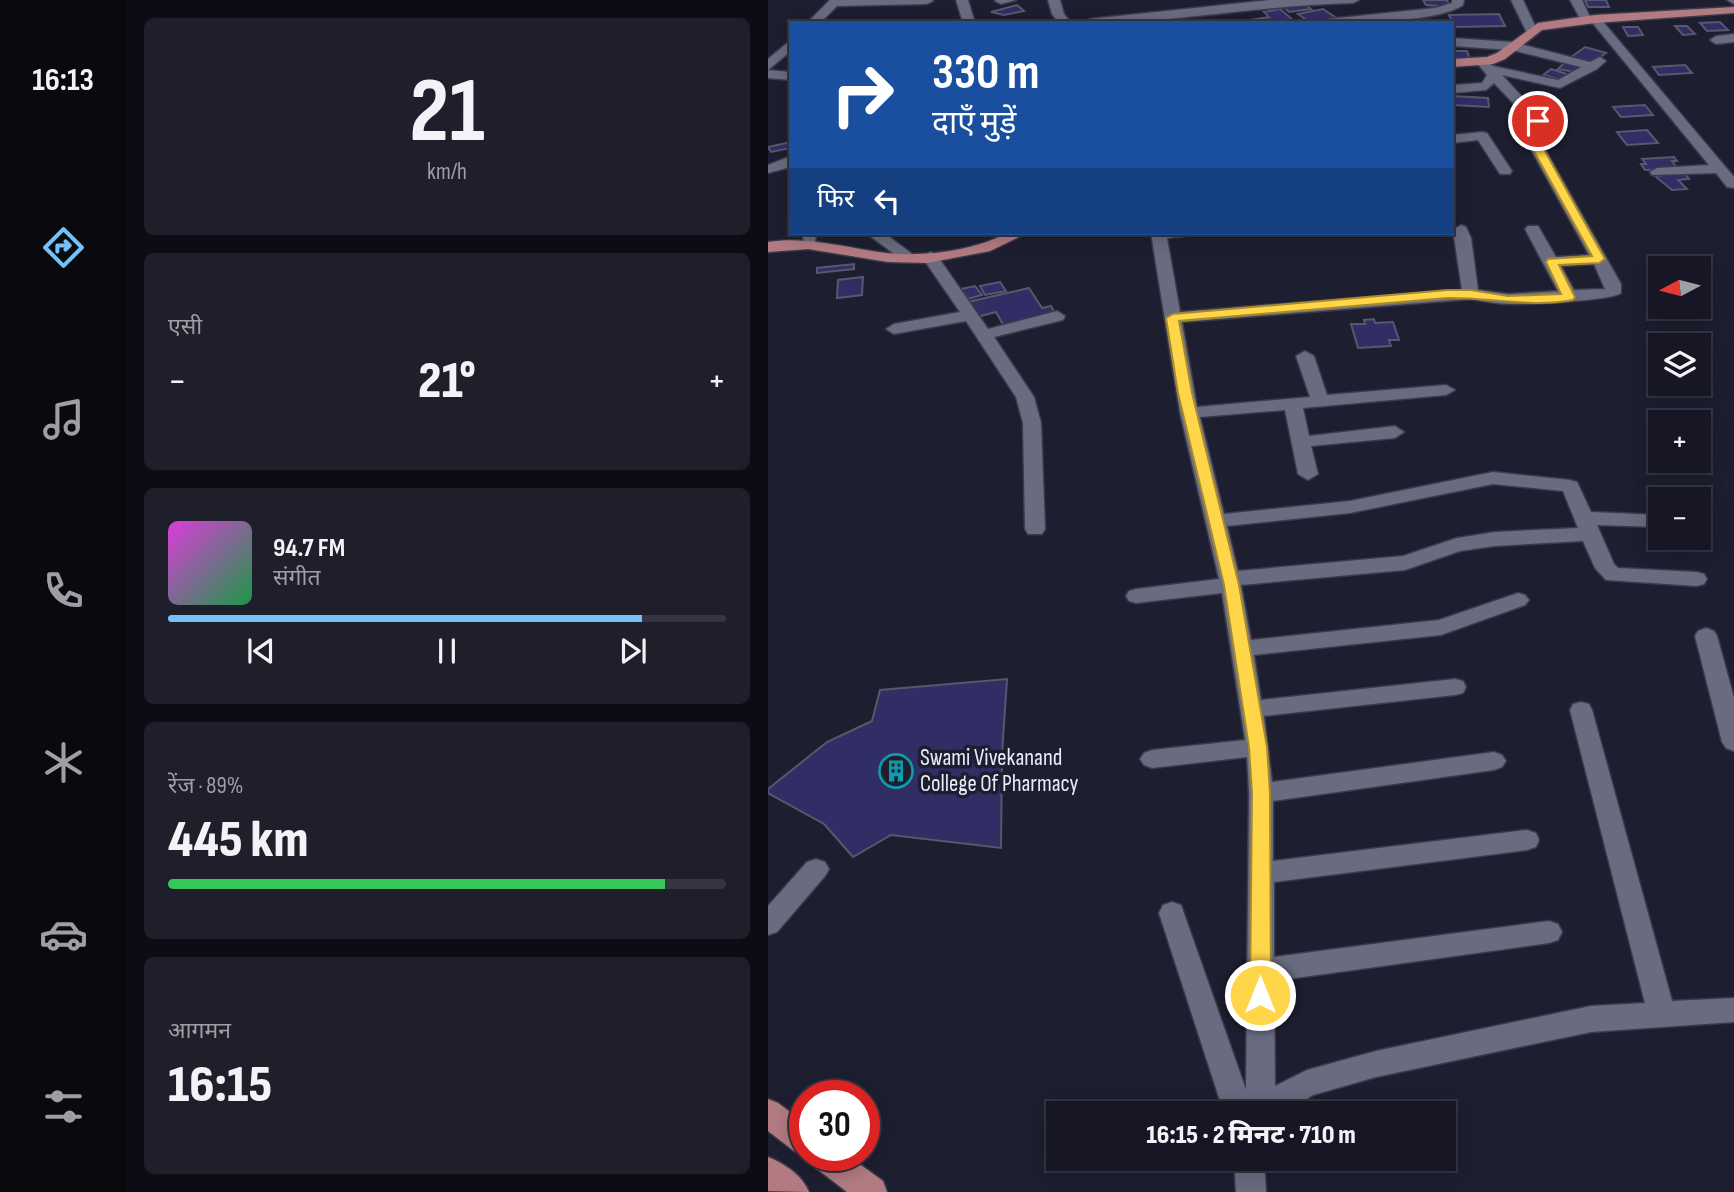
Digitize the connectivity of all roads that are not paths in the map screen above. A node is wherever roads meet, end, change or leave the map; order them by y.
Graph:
1 (962, 0) edge
2 (1054, 0) edge
3 (1353, 0) edge
4 (1458, 0) edge
5 (1517, 0) edge
6 (1576, 0) edge
7 (835, 1) edge
8 (927, 1) edge
9 (1734, 10) edge
10 (1591, 19) junction
11 (815, 21) edge
12 (968, 21) edge
13 (1063, 21) edge
14 (1108, 21) edge
15 (1346, 21) edge
16 (1531, 30) junction
17 (1734, 38) edge
18 (1716, 40) dead end
19 (1454, 42) edge
20 (789, 46) edge
21 (1512, 46) junction
22 (1619, 48) junction
23 (1454, 63) edge
24 (768, 66) edge
25 (1593, 66) junction
26 (1488, 68) junction
27 (768, 74) edge
28 (789, 76) edge
29 (1454, 89) edge
30 (1454, 139) edge
31 (789, 162) edge
32 (768, 169) edge
33 (1720, 169) junction
34 (1505, 171) dead end
35 (1657, 172) dead end
36 (1732, 184) edge
37 (1533, 229) dead end
38 (1461, 230) dead end
39 (878, 235) edge
40 (1014, 235) edge
41 (1159, 235) edge
42 (809, 238) edge
43 (768, 247) edge
44 (921, 258) junction
45 (1599, 259) junction
46 (1552, 262) junction
47 (1471, 294) junction
48 (1569, 297) junction
49 (970, 315) junction
50 (1057, 316) dead end
51 (1173, 318) junction
52 (894, 329) dead end
53 (983, 335) junction
54 (1305, 356) dead end
55 (1446, 390) dead end
56 (1320, 401) junction
57 (1293, 404) junction
58 (1189, 413) junction
59 (1395, 432) dead end
60 (1301, 442) junction
61 (1309, 474) dead end
62 (1215, 522) junction
63 (1648, 522) edge
64 (1586, 526) junction
65 (1035, 528) dead end
66 (1697, 579) dead end
67 (1231, 582) junction
68 (1136, 596) dead end
69 (1518, 600) dead end
70 (1706, 636) dead end
71 (1242, 649) junction
72 (1455, 687) dead end
73 (1252, 709) junction
74 (1581, 710) dead end
75 (1734, 742) edge
76 (1258, 747) junction
77 (1152, 759) dead end
78 (1494, 761) dead end
79 (1261, 793) junction
80 (1527, 840) dead end
81 (816, 869) dead end
82 (1261, 873) junction
83 (1172, 913) dead end
84 (768, 924) edge
85 (1549, 932) dead end
86 (1261, 971) junction
87 (1734, 1010) edge
88 (1661, 1013) junction
89 (1235, 1101) edge
90 (1262, 1101) edge
91 (1276, 1101) edge
92 (768, 1113) edge
93 (789, 1129) edge
94 (844, 1171) edge
95 (1250, 1171) edge
96 (768, 1172) edge
97 (794, 1192) edge
98 (872, 1192) edge
99 (1251, 1192) edge

1 - 12 street
2 - 13 street
3 - 14 street
4 - 15 street
5 - 16 street
6 - 10 street
7 - 8 street
7 - 11 street
9 - 10 main road
10 - 16 main road
10 - 22 street
16 - 21 main road
17 - 18 street
19 - 21 street
20 - 24 street
21 - 25 street
21 - 26 main road
22 - 25 street
22 - 33 street
23 - 26 main road
25 - 26 street
26 - 29 street
26 - 45 street
27 - 28 street
30 - 34 street
31 - 32 street
33 - 35 street
33 - 36 street
37 - 46 street
38 - 47 street
39 - 44 street
40 - 44 main road
41 - 51 street
42 - 43 main road
42 - 44 main road
44 - 49 street
45 - 46 street
45 - 48 street
46 - 48 street
47 - 48 street
47 - 51 street
49 - 52 street
49 - 53 street
50 - 53 street
51 - 58 street
53 - 65 street
54 - 56 street
55 - 56 street
56 - 57 street
57 - 58 street
57 - 60 street
58 - 62 street
59 - 60 street
60 - 61 street
62 - 64 street
62 - 67 street
63 - 64 street
64 - 66 street
64 - 67 street
67 - 68 street
67 - 71 street
69 - 71 street
70 - 75 street
71 - 73 street
72 - 73 street
73 - 76 street
74 - 88 street
76 - 77 street
76 - 79 street
78 - 79 street
79 - 82 street
80 - 82 street
81 - 84 street
82 - 86 street
83 - 89 street
85 - 86 street
86 - 90 street
87 - 88 street
88 - 91 street
92 - 93 main road
94 - 98 main road
95 - 99 street
96 - 97 main road

